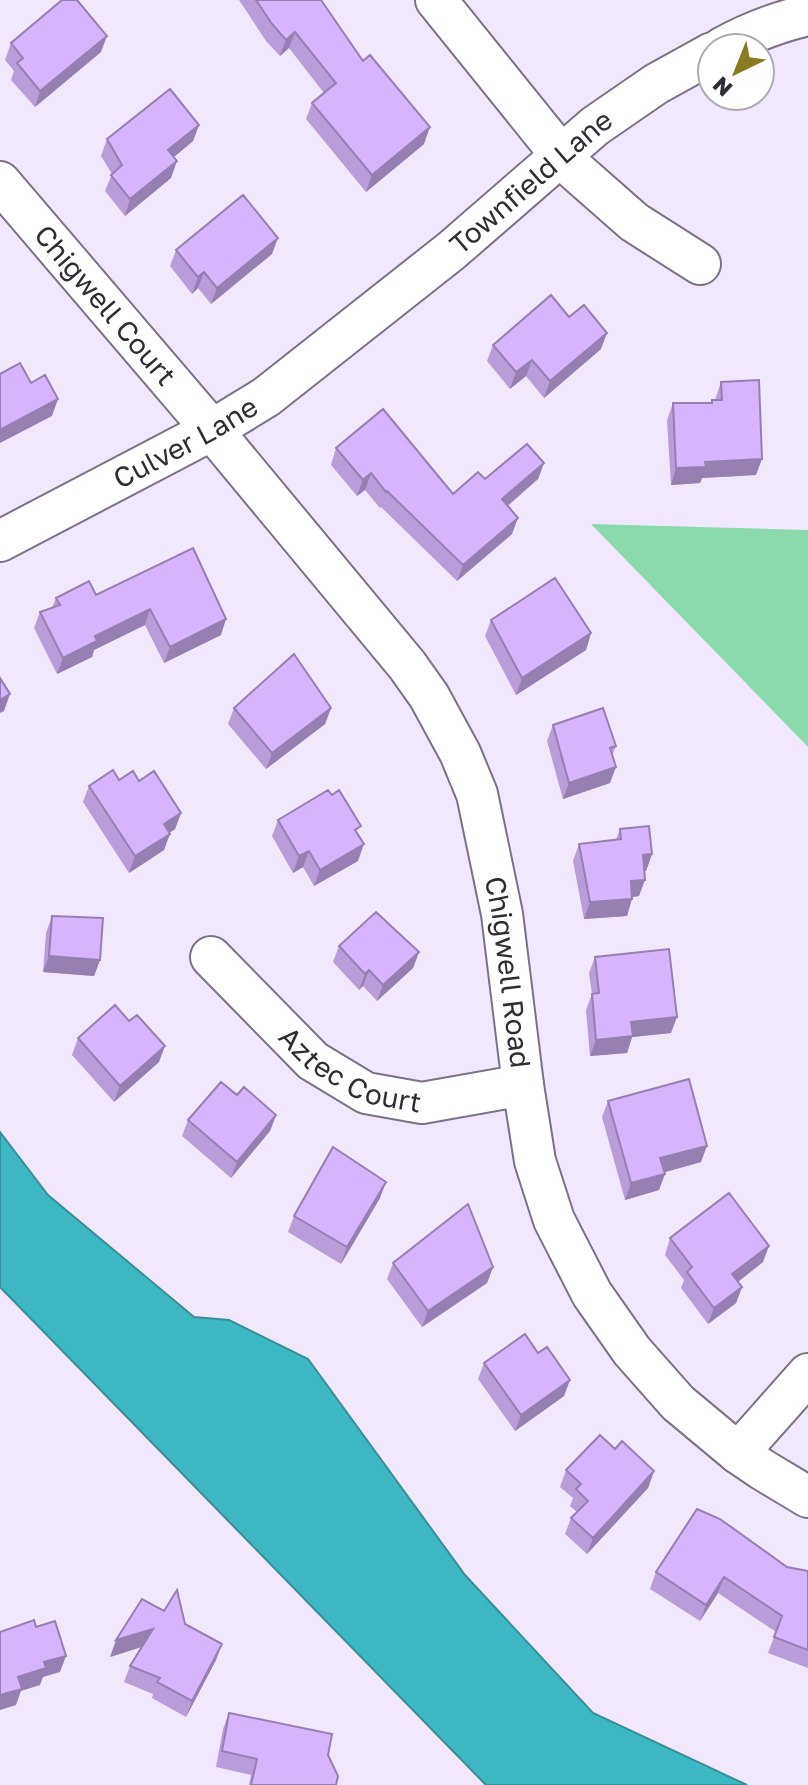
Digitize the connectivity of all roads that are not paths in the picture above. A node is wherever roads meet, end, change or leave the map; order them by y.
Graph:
1 (436, 0) edge
2 (808, 15) edge
3 (757, 32) edge
4 (696, 62) edge
5 (561, 155) junction
6 (0, 182) edge
7 (700, 264) dead end
8 (357, 324) joint
9 (212, 430) junction
10 (0, 541) edge
11 (211, 957) dead end
12 (523, 1085) junction
13 (808, 1374) edge
14 (738, 1453) junction
15 (808, 1497) edge

1 - 5 street
2 - 3 street
4 - 5 street, Townfield Lane
5 - 7 street
5 - 8 street, Townfield Lane
6 - 9 street, Chigwell Court
8 - 9 street, Culver Lane
9 - 10 street, Culver Lane
9 - 12 street, Chigwell Road
11 - 12 street, Aztec Court
12 - 14 street, Chigwell Road
13 - 14 street
14 - 15 street, Chigwell Road

